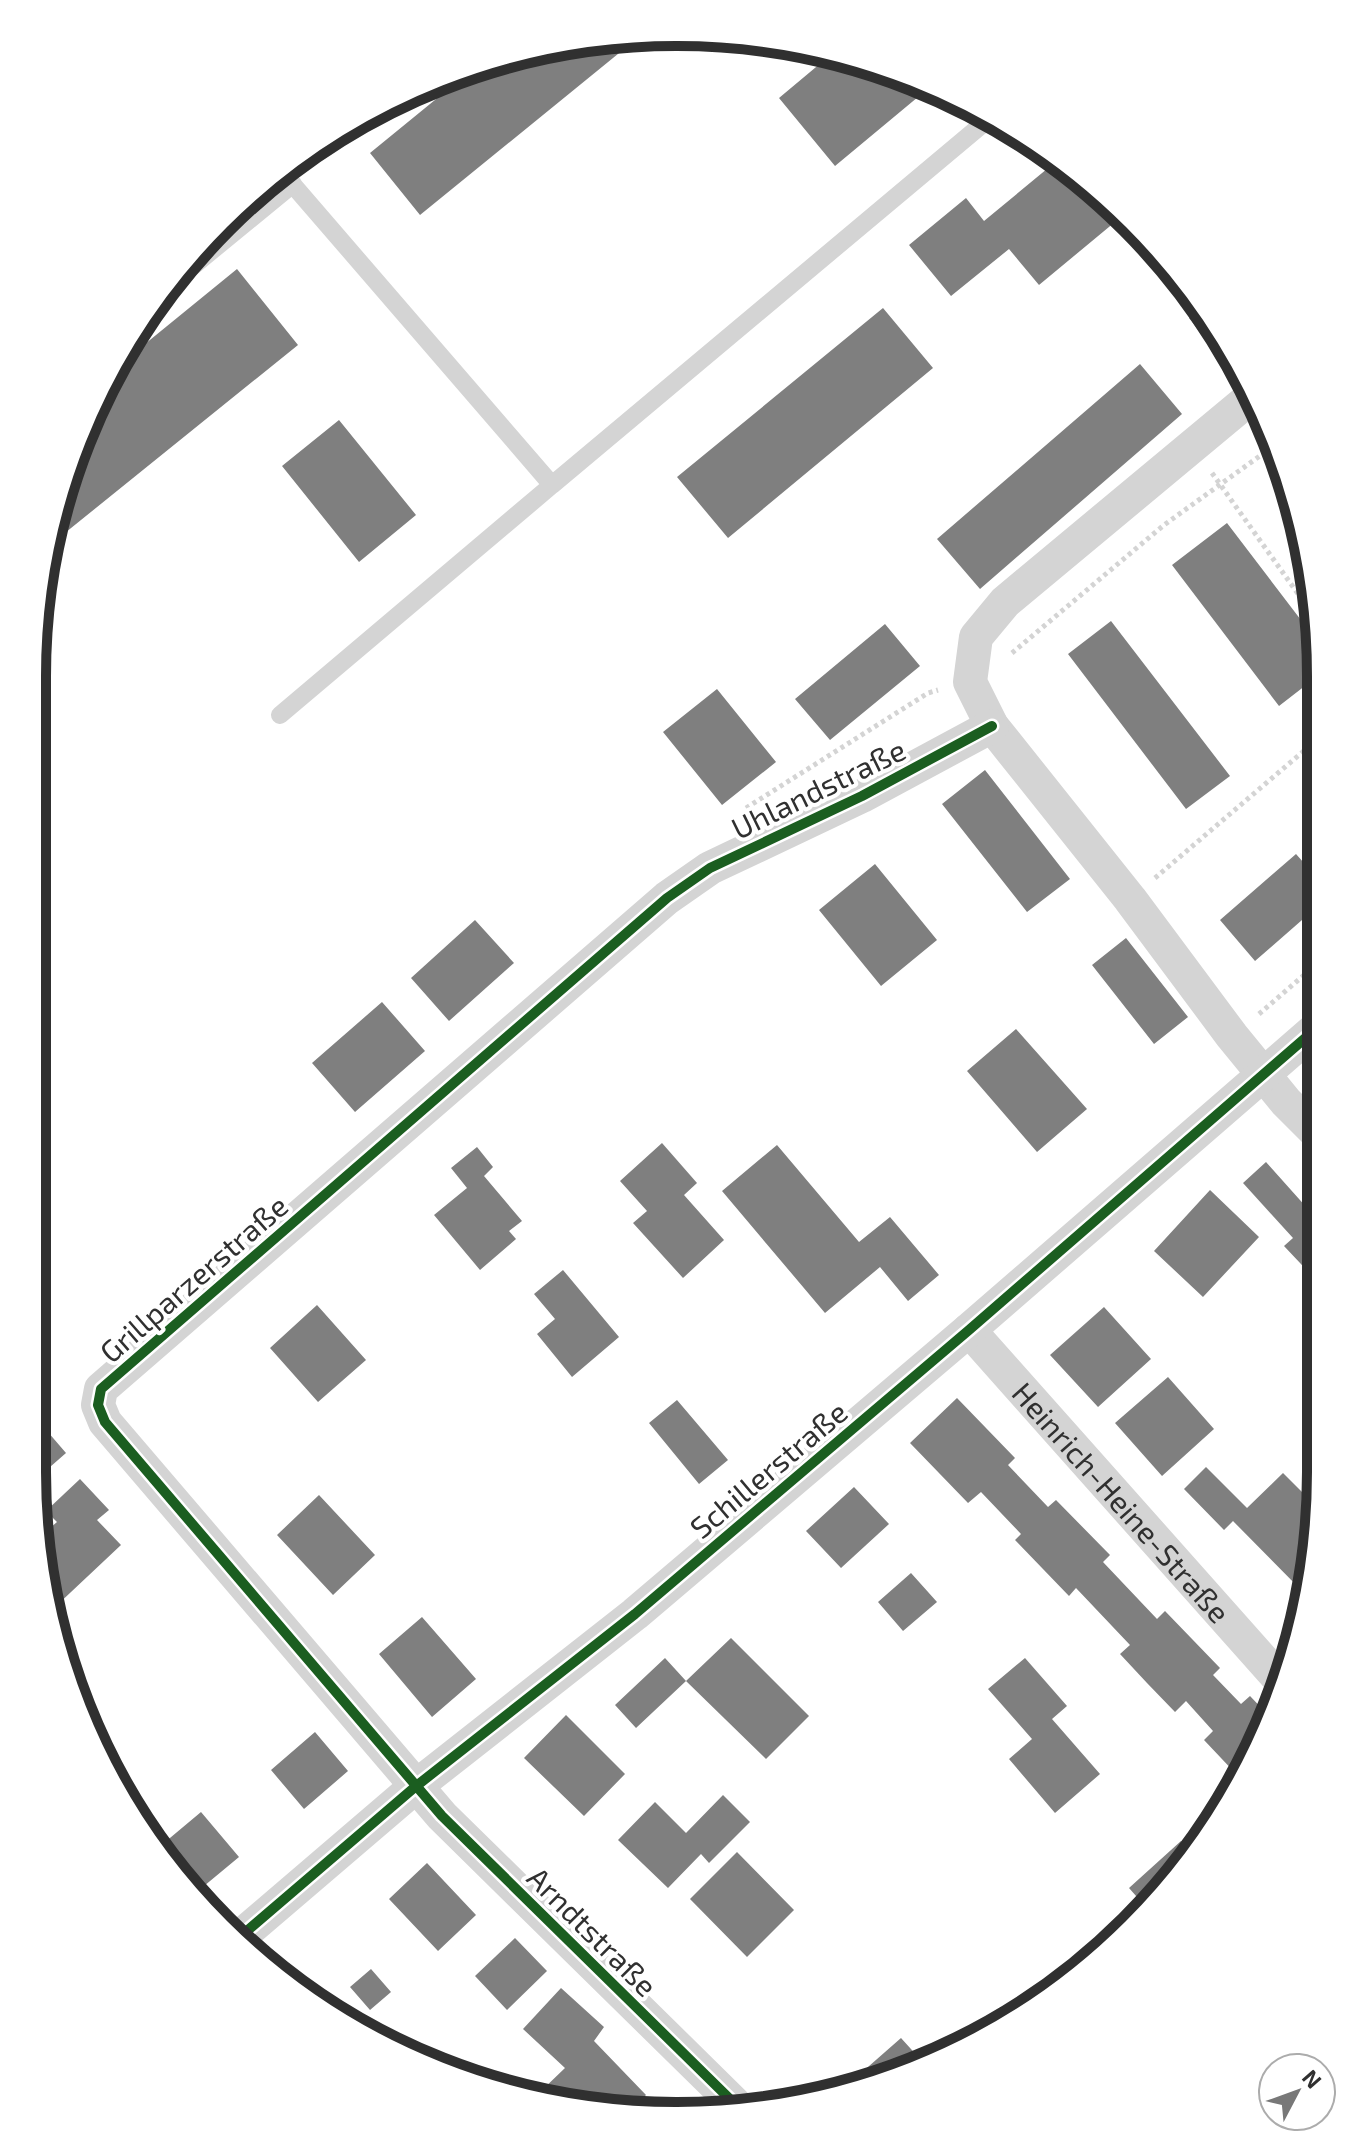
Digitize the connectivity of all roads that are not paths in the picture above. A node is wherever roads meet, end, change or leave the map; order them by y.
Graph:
1 (982, 125) edge
2 (288, 180) edge
3 (1244, 403) edge
4 (552, 485) junction
5 (280, 715) dead end
6 (992, 726) junction
7 (667, 898) joint
8 (1307, 1036) edge
9 (1274, 1063) junction
10 (1307, 1117) edge
11 (969, 1330) junction
12 (1276, 1668) edge
13 (415, 1787) junction
14 (246, 1932) edge
15 (731, 2100) edge

1 - 4 lane
2 - 4 lane
3 - 6 street
4 - 5 lane
6 - 7 street, Uhlandstraße
6 - 9 street
7 - 13 street, Grillparzerstraße
8 - 9 street, Schillerstraße
9 - 10 street
9 - 11 street, Schillerstraße
11 - 12 street, Heinrich-Heine-Straße
11 - 13 street, Schillerstraße
13 - 14 street, Schillerstraße
13 - 15 street, Arndtstraße

